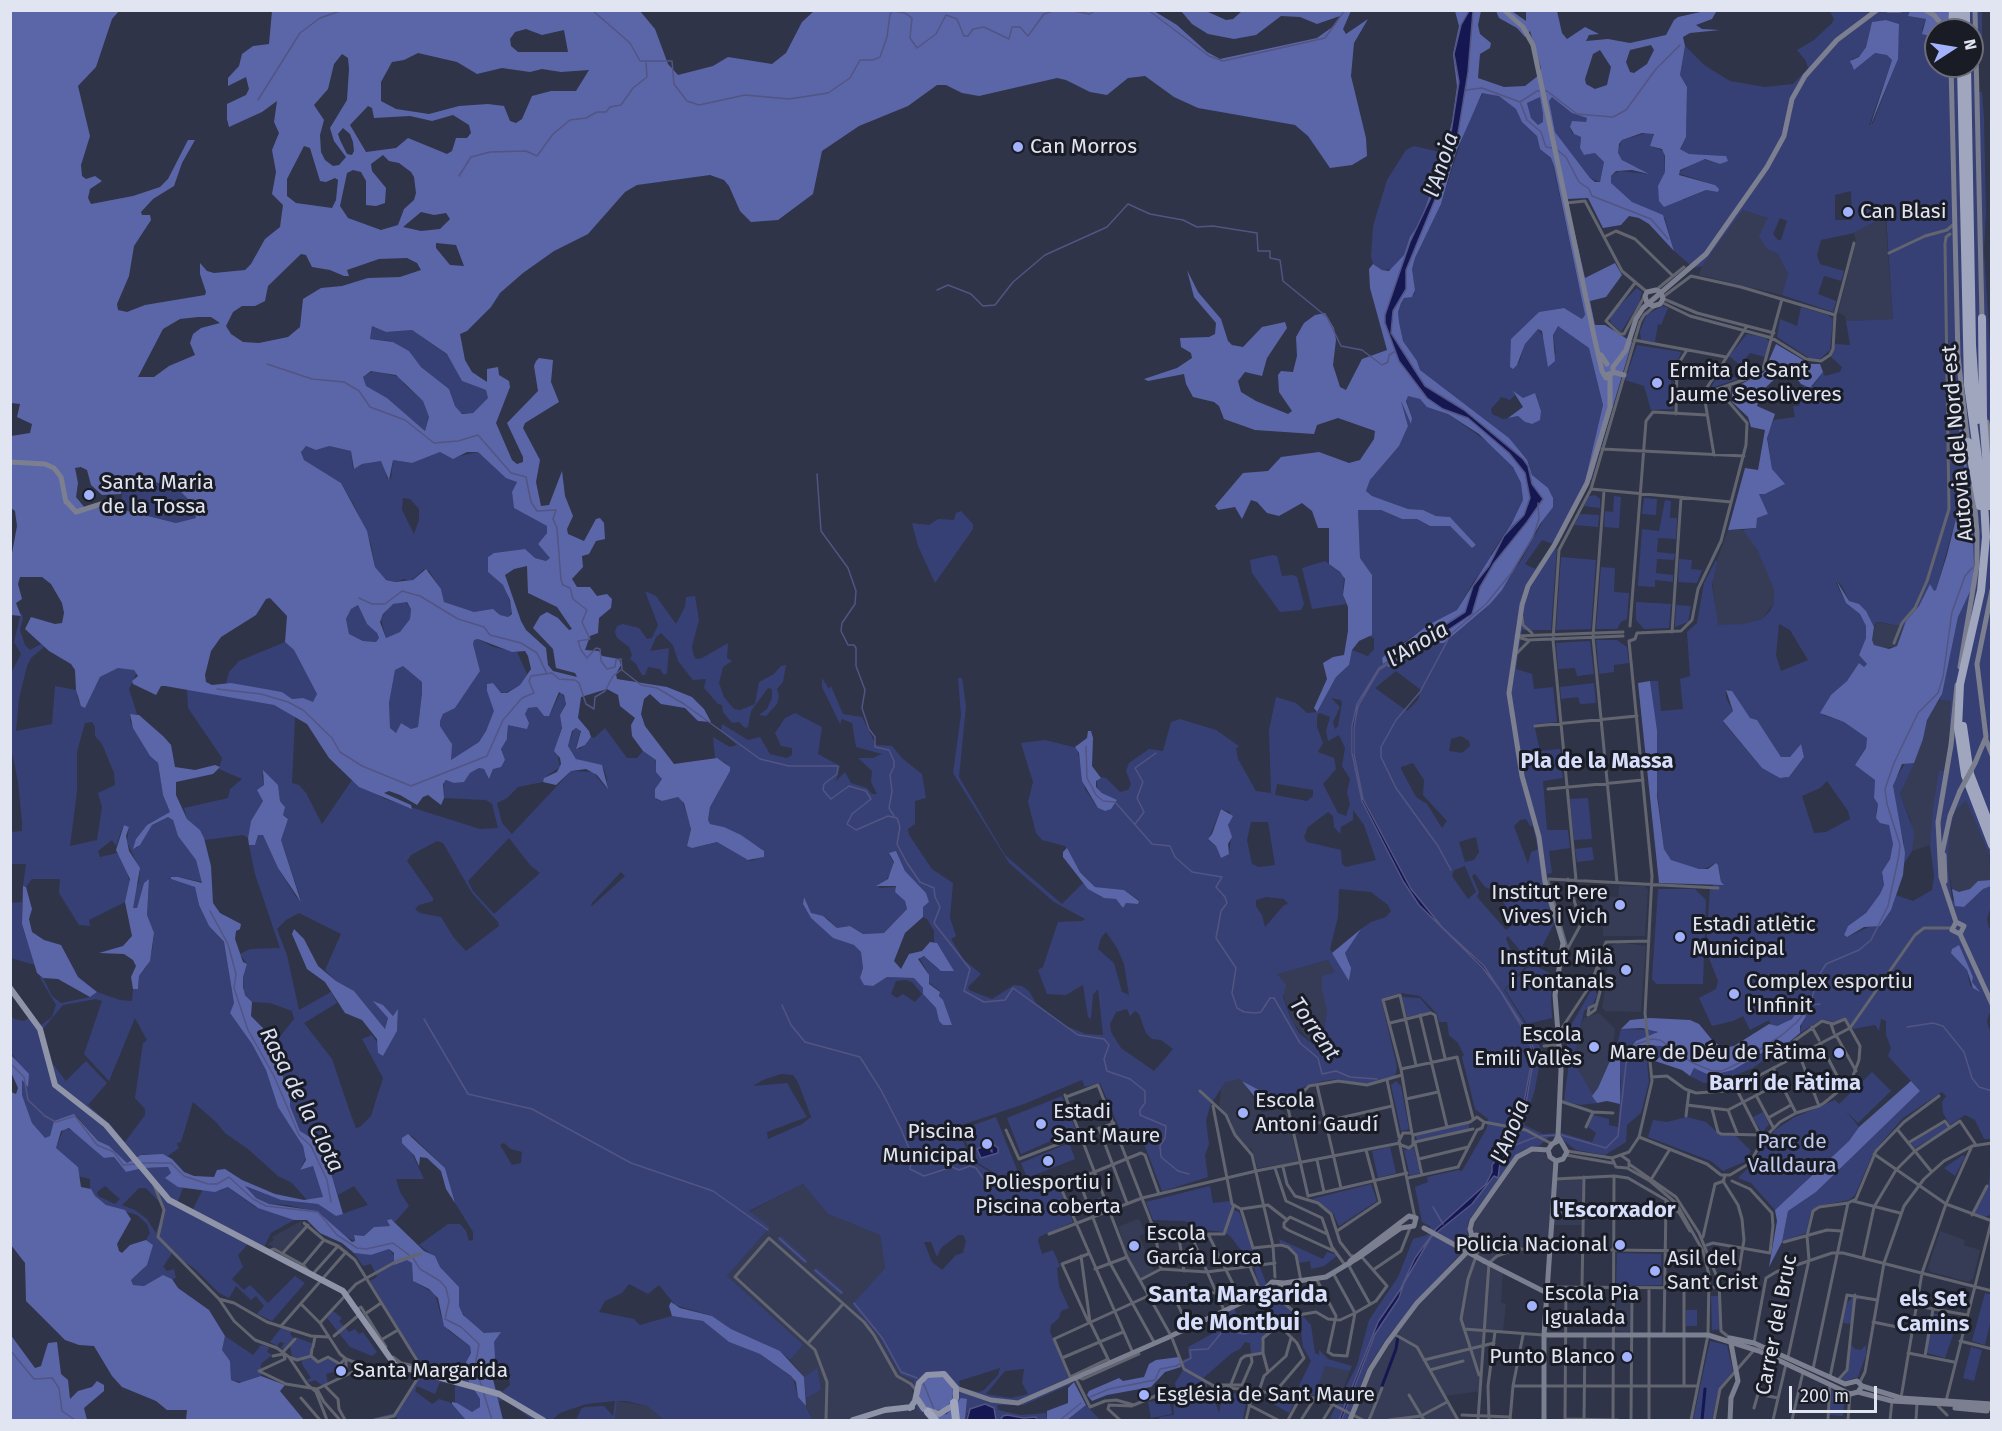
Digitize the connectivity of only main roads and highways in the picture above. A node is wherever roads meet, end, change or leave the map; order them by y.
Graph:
1 (1961, 78) edge
2 (1967, 78) edge
3 (1982, 318) road end
4 (1968, 442) road end
5 (1990, 506) junction
6 (1984, 564) junction
7 (1992, 831) edge
8 (1992, 845) edge
9 (10, 988) edge
10 (916, 1394) junction
11 (955, 1400) junction
12 (910, 1408) junction
13 (925, 1410) junction
14 (543, 1420) edge
15 (853, 1420) edge
16 (935, 1420) edge
17 (956, 1420) edge

1 - 6 highway, Autovia del Nord-est
2 - 5 highway, Autovia del Nord-est
3 - 5 highway
4 - 6 highway
5 - 7 highway, Autovia del Nord-est
6 - 8 highway, Autovia del Nord-est
9 - 14 main road
10 - 11 main road
10 - 12 main road
10 - 13 main road
11 - 13 main road
11 - 17 highway
12 - 13 main road
12 - 15 main road
13 - 16 highway

